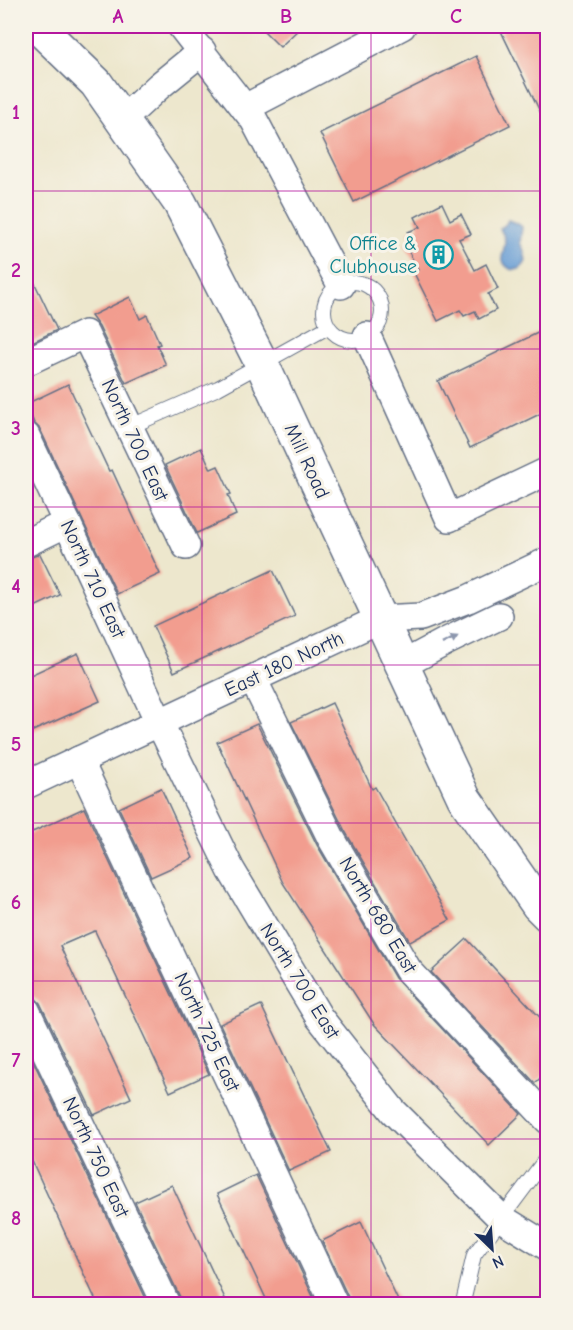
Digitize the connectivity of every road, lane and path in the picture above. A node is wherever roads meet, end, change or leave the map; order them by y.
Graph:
1 (37, 26) edge
2 (181, 26) edge
3 (402, 26) edge
4 (202, 51) junction
5 (245, 108) junction
6 (122, 120) junction
7 (341, 285) junction
8 (328, 327) junction
9 (367, 336) junction
10 (26, 362) edge
11 (262, 364) junction
12 (129, 427) junction
13 (26, 436) edge
14 (548, 471) edge
15 (68, 523) junction
16 (26, 543) edge
17 (186, 546) dead end
18 (548, 561) edge
19 (499, 616) dead end
20 (380, 619) junction
21 (402, 666) junction
22 (253, 679) junction
23 (159, 722) junction
24 (79, 760) junction
25 (26, 785) edge
26 (548, 915) edge
27 (26, 1010) edge
28 (548, 1120) edge
29 (548, 1156) edge
30 (501, 1218) junction
31 (548, 1247) edge
32 (166, 1305) edge
33 (334, 1305) edge
34 (465, 1305) edge

1 - 6 main road, Mill Road
2 - 4 street
3 - 5 street
4 - 5 street
4 - 6 street
5 - 7 street
6 - 11 main road, Mill Road
7 - 8 lane
7 - 9 lane
8 - 9 lane
8 - 11 lane
9 - 14 street
10 - 12 street, North 700 East
11 - 12 lane
11 - 20 main road, Mill Road
12 - 17 street, North 700 East
13 - 15 street, North 710 East
15 - 16 street
15 - 23 street, North 710 East
18 - 20 street, East 180 North
21 -> 19 street
20 - 21 main road, Mill Road
20 - 22 street, East 180 North
21 - 26 main road, Mill Road
22 - 23 street, East 180 North
22 - 28 street, North 680 East
23 - 24 street, East 180 North
23 - 30 street, North 700 East
24 - 25 street, East 180 North
24 - 33 street, North 725 East
27 - 32 street, North 750 East
29 - 30 lane
30 - 31 street, North 700 East
30 - 34 lane

